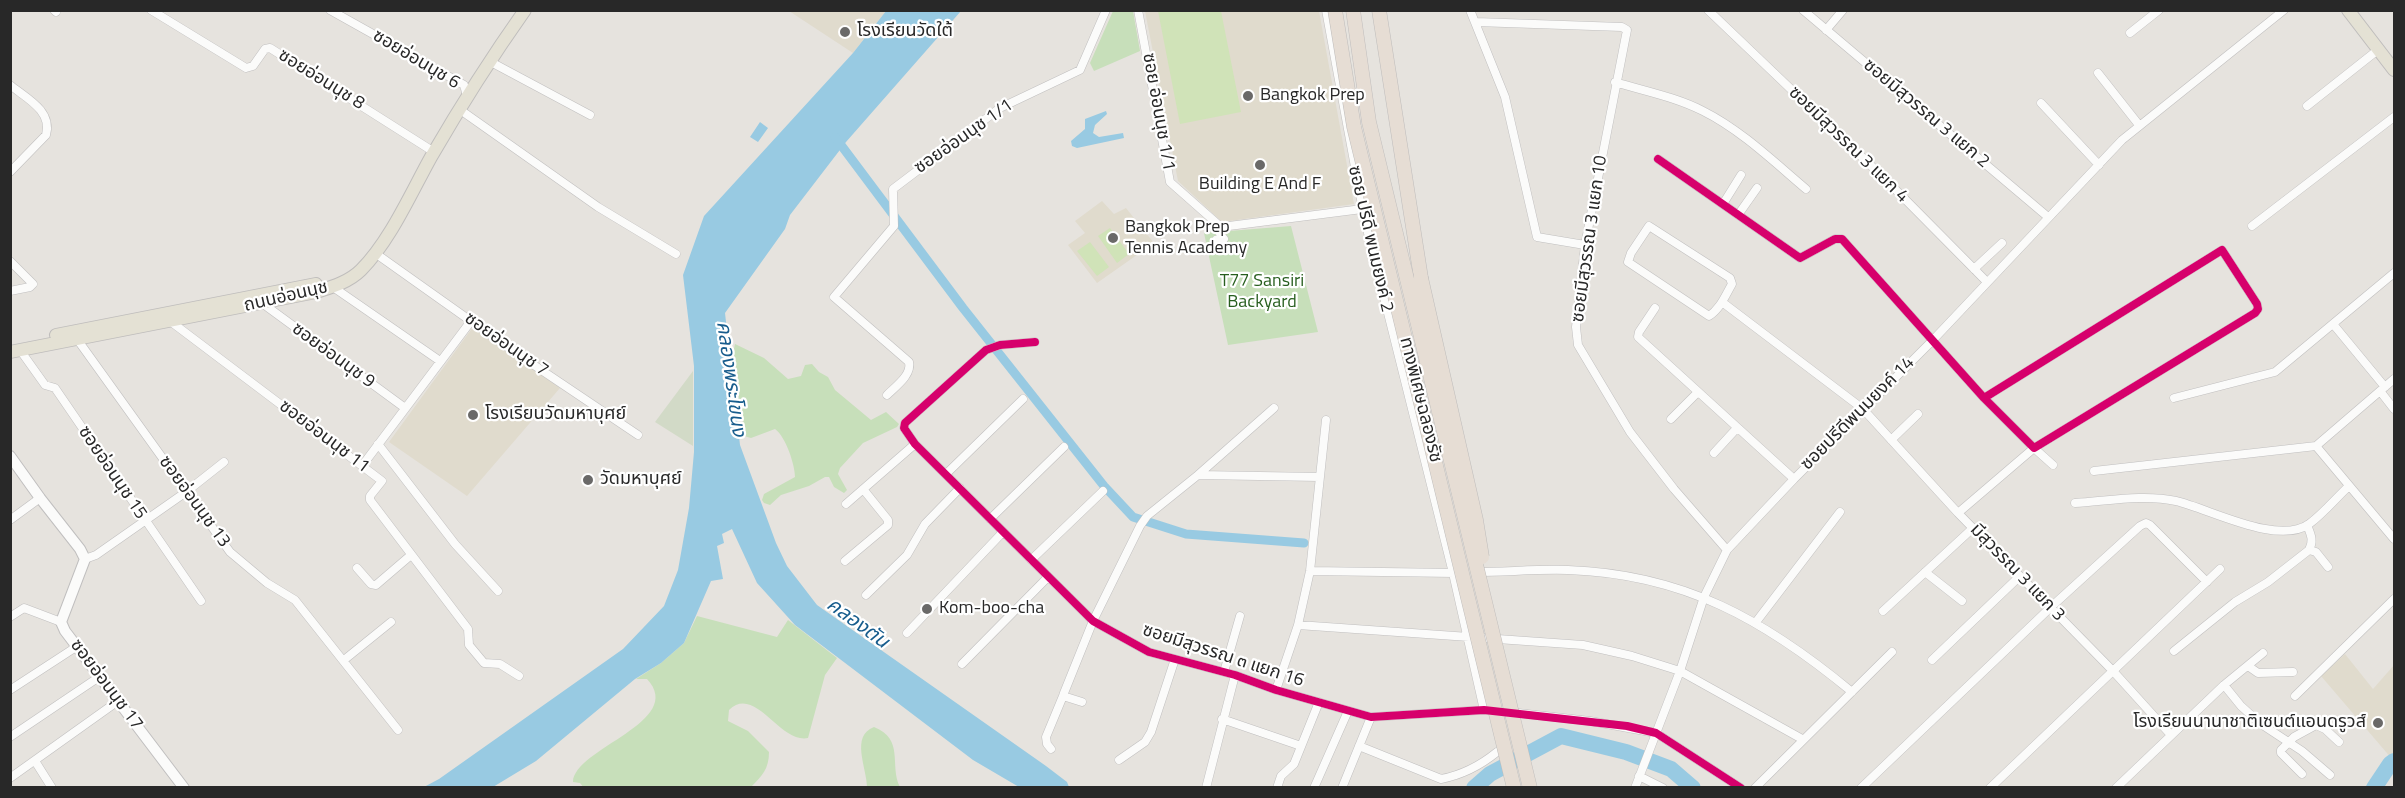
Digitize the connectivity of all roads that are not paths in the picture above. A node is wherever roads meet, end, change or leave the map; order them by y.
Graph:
1 (151, 10) edge
2 (330, 10) edge
3 (519, 10) edge
4 (525, 10) edge
5 (1106, 10) edge
6 (1138, 10) edge
7 (1326, 10) edge
8 (1335, 10) edge
9 (1353, 10) edge
10 (1470, 10) edge
11 (1708, 10) edge
12 (1803, 10) edge
13 (1843, 10) edge
14 (2159, 10) edge
15 (2284, 10) edge
16 (1382, 12) edge
17 (2354, 13) edge
18 (1476, 22) junction
19 (1826, 30) junction
20 (2130, 33) dead end
21 (2379, 49) junction
22 (489, 61) junction
23 (2394, 70) edge
24 (2098, 73) dead end
25 (1615, 82) junction
26 (10, 85) edge
27 (466, 90) junction
28 (2041, 104) dead end
29 (2307, 106) dead end
30 (459, 110) junction
31 (590, 115) dead end
32 (2394, 117) edge
33 (2139, 125) junction
34 (431, 150) junction
35 (1658, 159) dead end
36 (2099, 165) junction
37 (10, 172) edge
38 (1741, 175) dead end
39 (1758, 188) dead end
40 (1806, 189) dead end
41 (1723, 204) junction
42 (1362, 209) junction
43 (1738, 215) junction
44 (2048, 217) junction
45 (2252, 226) dead end
46 (2001, 243) dead end
47 (1585, 245) junction
48 (375, 253) junction
49 (676, 254) dead end
50 (10, 261) edge
51 (1974, 268) junction
52 (2394, 273) edge
53 (1988, 282) junction
54 (333, 287) junction
55 (10, 291) edge
56 (1722, 302) junction
57 (261, 303) junction
58 (1655, 308) dead end
59 (171, 321) junction
60 (471, 321) junction
61 (2333, 324) junction
62 (77, 339) junction
63 (1932, 341) junction
64 (1035, 342) dead end
65 (14, 348) edge
66 (440, 361) junction
67 (2394, 379) edge
68 (2383, 389) junction
69 (1698, 392) junction
70 (887, 395) dead end
71 (1984, 398) junction
72 (2174, 398) dead end
73 (1023, 399) dead end
74 (405, 408) junction
75 (1274, 408) dead end
76 (1863, 409) junction
77 (2394, 409) edge
78 (1918, 414) dead end
79 (1671, 419) dead end
80 (1326, 420) dead end
81 (1737, 428) junction
82 (639, 435) dead end
83 (1891, 440) junction
84 (378, 444) junction
85 (915, 444) junction
86 (2316, 446) junction
87 (1064, 447) dead end
88 (2034, 447) junction
89 (1714, 453) dead end
90 (10, 456) edge
91 (224, 462) dead end
92 (2053, 465) dead end
93 (362, 466) junction
94 (2094, 471) dead end
95 (15, 472) edge
96 (946, 474) junction
97 (1198, 475) junction
98 (1320, 477) junction
99 (1794, 479) junction
100 (2349, 486) junction
101 (960, 488) junction
102 (863, 489) junction
103 (1103, 491) dead end
104 (186, 492) junction
105 (40, 498) junction
106 (2075, 503) dead end
107 (846, 504) dead end
108 (1840, 512) dead end
109 (1958, 513) junction
110 (990, 519) junction
111 (10, 520) edge
112 (144, 520) junction
113 (2307, 525) junction
114 (1973, 528) junction
115 (1003, 532) junction
116 (2394, 539) edge
117 (1727, 550) junction
118 (2309, 550) junction
119 (411, 555) junction
120 (85, 559) junction
121 (1031, 560) junction
122 (845, 561) dead end
123 (2328, 567) dead end
124 (357, 568) dead end
125 (2220, 569) dead end
126 (1310, 571) junction
127 (1925, 572) junction
128 (1453, 573) junction
129 (2020, 576) junction
130 (1048, 577) junction
131 (2207, 582) junction
132 (498, 591) dead end
133 (866, 595) dead end
134 (1704, 597) junction
135 (2394, 599) edge
136 (201, 601) dead end
137 (1962, 601) dead end
138 (2051, 607) junction
139 (1883, 611) dead end
140 (1240, 616) dead end
141 (10, 617) edge
142 (1093, 621) junction
143 (61, 622) junction
144 (391, 622) dead end
145 (1756, 622) junction
146 (1298, 625) junction
147 (906, 633) dead end
148 (1466, 637) junction
149 (1494, 642) junction
150 (76, 647) junction
151 (2174, 651) dead end
152 (1893, 652) dead end
153 (2264, 653) dead end
154 (1175, 659) junction
155 (344, 660) junction
156 (1932, 660) dead end
157 (962, 664) dead end
158 (2248, 666) junction
159 (1680, 671) junction
160 (2113, 671) junction
161 (1224, 672) junction
162 (2293, 672) dead end
163 (1235, 675) junction
164 (519, 676) dead end
165 (99, 677) junction
166 (2224, 685) junction
167 (10, 690) edge
168 (1276, 690) junction
169 (1852, 692) junction
170 (1063, 696) junction
171 (2295, 696) dead end
172 (118, 701) junction
173 (1082, 702) dead end
174 (1319, 702) junction
175 (1484, 710) junction
176 (1348, 711) junction
177 (1371, 717) junction
178 (1222, 719) junction
179 (398, 730) dead end
180 (1656, 733) junction
181 (2171, 735) junction
182 (10, 737) edge
183 (1802, 739) junction
184 (2288, 741) junction
185 (2339, 742) dead end
186 (1301, 746) junction
187 (1359, 746) junction
188 (1051, 749) dead end
189 (1497, 752) dead end
190 (35, 760) junction
191 (1119, 760) dead end
192 (2302, 774) dead end
193 (2330, 775) dead end
194 (1639, 776) junction
195 (10, 778) edge
196 (180, 786) edge
197 (52, 788) edge
198 (1206, 788) edge
199 (1277, 788) edge
200 (1314, 788) edge
201 (1342, 788) edge
202 (1514, 788) edge
203 (1530, 788) edge
204 (1635, 788) edge
205 (1663, 788) edge
206 (1741, 788) edge
207 (1755, 788) edge
208 (1861, 788) edge
209 (1990, 788) edge
210 (2116, 788) edge

1 - 34 street, ซอยอ่อนนุช 8
2 - 27 street, ซอยอ่อนนุช 6
3 - 27 main road, ถนนอ่อนนุช
4 - 22 main road, ถนนอ่อนนุช
5 - 70 street, ซอยอ่อนนุช 1/1
6 - 42 street, ซอย อ่อนนุช 1/1
7 - 42 street, ซอย ปรีดี พนมยงค์ 2
8 - 202 highway, ทางพิเศษฉลองรัช, bridge
9 - 149 highway, ทางพิเศษฉลองรัช, bridge
10 - 18 street
11 - 51 street, ซอยมีสุวรรณ 3 แยก 4
12 - 19 street, ซอยมีสุวรรณ 3 แยก 2
13 - 19 street
14 - 20 street
15 - 33 street, ซอยปรีดีพนมยงค์ 14
16 - 149 highway, bridge
17 - 21 main road
18 - 25 street, ซอยมีสุวรรณ 3 แยก 10
18 - 47 street
19 - 44 street, ซอยมีสุวรรณ 3 แยก 2
21 - 23 main road
21 - 29 street
22 - 27 main road, ถนนอ่อนนุช
22 - 31 street
24 - 33 street
25 - 40 street
25 - 47 street, ซอยมีสุวรรณ 3 แยก 10
26 - 37 street
27 - 30 main road, ถนนอ่อนนุช
27 - 34 main road, ถนนอ่อนนุช
28 - 36 street
30 - 34 main road, ถนนอ่อนนุช
30 - 49 street
32 - 45 street
33 - 36 street, ซอยปรีดีพนมยงค์ 14
34 - 48 main road, ถนนอ่อนนุช
34 - 65 main road, ถนนอ่อนนุช
35 - 41 street
36 - 44 street, ซอยปรีดีพนมยงค์ 14
38 - 41 street
39 - 43 street
41 - 43 street
42 - 128 street, ซอย ปรีดี พนมยงค์ 2
43 - 63 street
44 - 53 street, ซอยปรีดีพนมยงค์ 14
46 - 51 street
47 - 117 street, ซอยมีสุวรรณ 3 แยก 10
48 - 54 main road, ถนนอ่อนนุช
48 - 60 street, ซอยอ่อนนุช 7
50 - 55 street
51 - 53 street, ซอยมีสุวรรณ 3 แยก 4
52 - 61 street
53 - 63 street, ซอยปรีดีพนมยงค์ 14
54 - 57 main road, ถนนอ่อนนุช
54 - 66 street
56 - 56 street
56 - 76 street, มีสุวรรณ 3 แยก 3
57 - 59 main road, ถนนอ่อนนุช
57 - 74 street, ซอยอ่อนนุช 9
58 - 69 street
59 - 62 main road, ถนนอ่อนนุช
59 - 93 street, ซอยอ่อนนุช 11
60 - 66 street
60 - 82 street, ซอยอ่อนนุช 7
61 - 68 street
61 - 72 street
62 - 65 main road, ถนนอ่อนนุช
62 - 104 street, ซอยอ่อนนุช 13
63 - 71 street
63 - 76 street, ซอยปรีดีพนมยงค์ 14
64 - 85 street
65 - 112 street, ซอยอ่อนนุช 15
66 - 74 street
67 - 68 street
68 - 77 street
68 - 86 street
69 - 79 street
69 - 81 street
71 - 88 street
71 - 88 street
73 - 96 street
74 - 84 street
75 - 97 street
76 - 83 street, มีสุวรรณ 3 แยก 3
76 - 99 street, ซอยปรีดีพนมยงค์ 14
78 - 83 street
80 - 98 street
81 - 89 street
81 - 99 street
83 - 109 street, มีสุวรรณ 3 แยก 3
84 - 93 street
84 - 132 street
85 - 96 street, ซอยมีสุวรรณ ๓ แยก 16
85 - 102 street
86 - 94 street
86 - 100 street
87 - 110 street
88 - 92 street
88 - 109 street
90 - 95 street
91 - 104 street
93 - 119 street, ซอยอ่อนนุช 11
95 - 105 street
96 - 101 street, ซอยมีสุวรรณ ๓ แยก 16
97 - 98 street
97 - 142 street
98 - 126 street
99 - 117 street, ซอยปรีดีพนมยงค์ 14
100 - 113 street
100 - 116 street
101 - 110 street, ซอยมีสุวรรณ ๓ แยก 16
101 - 133 street
102 - 107 street
102 - 122 street
103 - 121 street
104 - 112 street
104 - 155 street, ซอยอ่อนนุช 13
105 - 111 street
105 - 120 street
106 - 113 street
108 - 145 street
109 - 114 street, มีสุวรรณ 3 แยก 3
110 - 115 street, ซอยมีสุวรรณ ๓ แยก 16
112 - 120 street
112 - 136 street, ซอยอ่อนนุช 15
113 - 118 street
114 - 127 street
114 - 129 street, มีสุวรรณ 3 แยก 3
115 - 121 street, ซอยมีสุวรรณ ๓ แยก 16
115 - 147 street
117 - 134 street, ซอยปรีดีพนมยงค์ 14
118 - 123 street
118 - 151 street
119 - 124 street
119 - 164 street, ซอยอ่อนนุช 11
120 - 143 street, ซอยอ่อนนุช 17
121 - 130 street, ซอยมีสุวรรณ ๓ แยก 16
125 - 131 street
126 - 128 street
126 - 146 street
127 - 137 street
127 - 139 street
128 - 134 street
128 - 148 street, ซอย ปรีดี พนมยงค์ 2
129 - 138 street, มีสุวรรณ 3 แยก 3
129 - 156 street
130 - 142 street, ซอยมีสุวรรณ ๓ แยก 16
130 - 157 street
131 - 138 street
131 - 160 street
134 - 145 street
134 - 159 street, ซอยปรีดีพนมยงค์ 14
135 - 171 street
138 - 160 street, มีสุวรรณ 3 แยก 3
138 - 208 street
140 - 161 street
141 - 143 street
142 - 154 street, ซอยมีสุวรรณ ๓ แยก 16
142 - 170 street
143 - 150 street, ซอยอ่อนนุช 17
144 - 155 street
145 - 169 street
146 - 148 street
146 - 168 street
148 - 159 street
148 - 175 street, ซอย ปรีดี พนมยงค์ 2
149 - 203 highway, ทางพิเศษฉลองรัช, bridge
150 - 165 street, ซอยอ่อนนุช 17
150 - 167 street
152 - 169 street
153 - 158 street
154 - 161 street, ซอยมีสุวรรณ ๓ แยก 16
154 - 191 street
155 - 179 street, ซอยอ่อนนุช 13
158 - 162 street
158 - 166 street
159 - 180 street, ซอยปรีดีพนมยงค์ 14
159 - 183 street
160 - 181 street, มีสุวรรณ 3 แยก 3
160 - 209 street
161 - 163 street, ซอยมีสุวรรณ ๓ แยก 16
163 - 168 street, ซอยมีสุวรรณ ๓ แยก 16
163 - 178 street
165 - 172 street, ซอยอ่อนนุช 17
165 - 182 street
166 - 181 street
166 - 184 street
168 - 174 street, ซอยมีสุวรรณ ๓ แยก 16
169 - 183 street
170 - 173 street
170 - 188 street
172 - 190 street
172 - 196 street, ซอยอ่อนนุช 17
174 - 176 street, ซอยมีสุวรรณ ๓ แยก 16
174 - 186 street
175 - 177 street, ซอยมีสุวรรณ ๓ แยก 16
175 - 180 street, ซอยมีสุวรรณ ๓ แยก 16
176 - 177 street, ซอยมีสุวรรณ ๓ แยก 16
176 - 200 street
177 - 187 street
178 - 186 street
178 - 198 street
180 - 194 street, ซอยปรีดีพนมยงค์ 14
180 - 206 street
181 - 210 street
183 - 207 street
184 - 185 street
184 - 192 street
184 - 193 street
186 - 199 street
187 - 189 street
187 - 201 street
190 - 195 street
190 - 197 street
194 - 204 street, ซอยปรีดีพนมยงค์ 14
194 - 205 street

